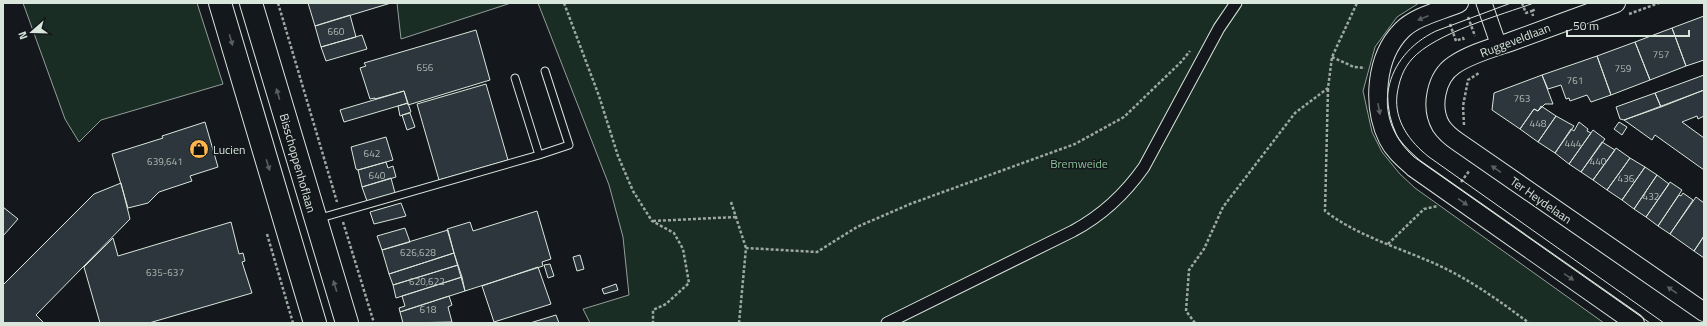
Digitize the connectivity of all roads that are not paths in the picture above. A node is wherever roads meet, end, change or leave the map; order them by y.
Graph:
1 (220, 3) edge
2 (251, 3) edge
3 (1236, 3) edge
4 (1460, 3) edge
5 (1484, 3) edge
6 (1619, 10) edge
7 (1499, 46) junction
8 (1470, 64) joint
9 (545, 70) dead end
10 (515, 78) dead end
11 (539, 155) junction
12 (315, 219) junction
13 (1704, 312) edge
14 (315, 323) edge
15 (347, 323) edge
16 (887, 323) edge
17 (1635, 323) edge

1 -> 14 main road
12 -> 2 main road, Bisschoppenhoflaan
3 - 16 street
4 -> 17 street
5 - 7 street
6 - 7 street, Ruggeveldlaan
7 - 8 street, Ruggeveldlaan
13 -> 8 street, Ter Heydelaan
9 - 11 lane
10 - 11 lane
11 - 12 lane
15 -> 12 main road, Bisschoppenhoflaan

